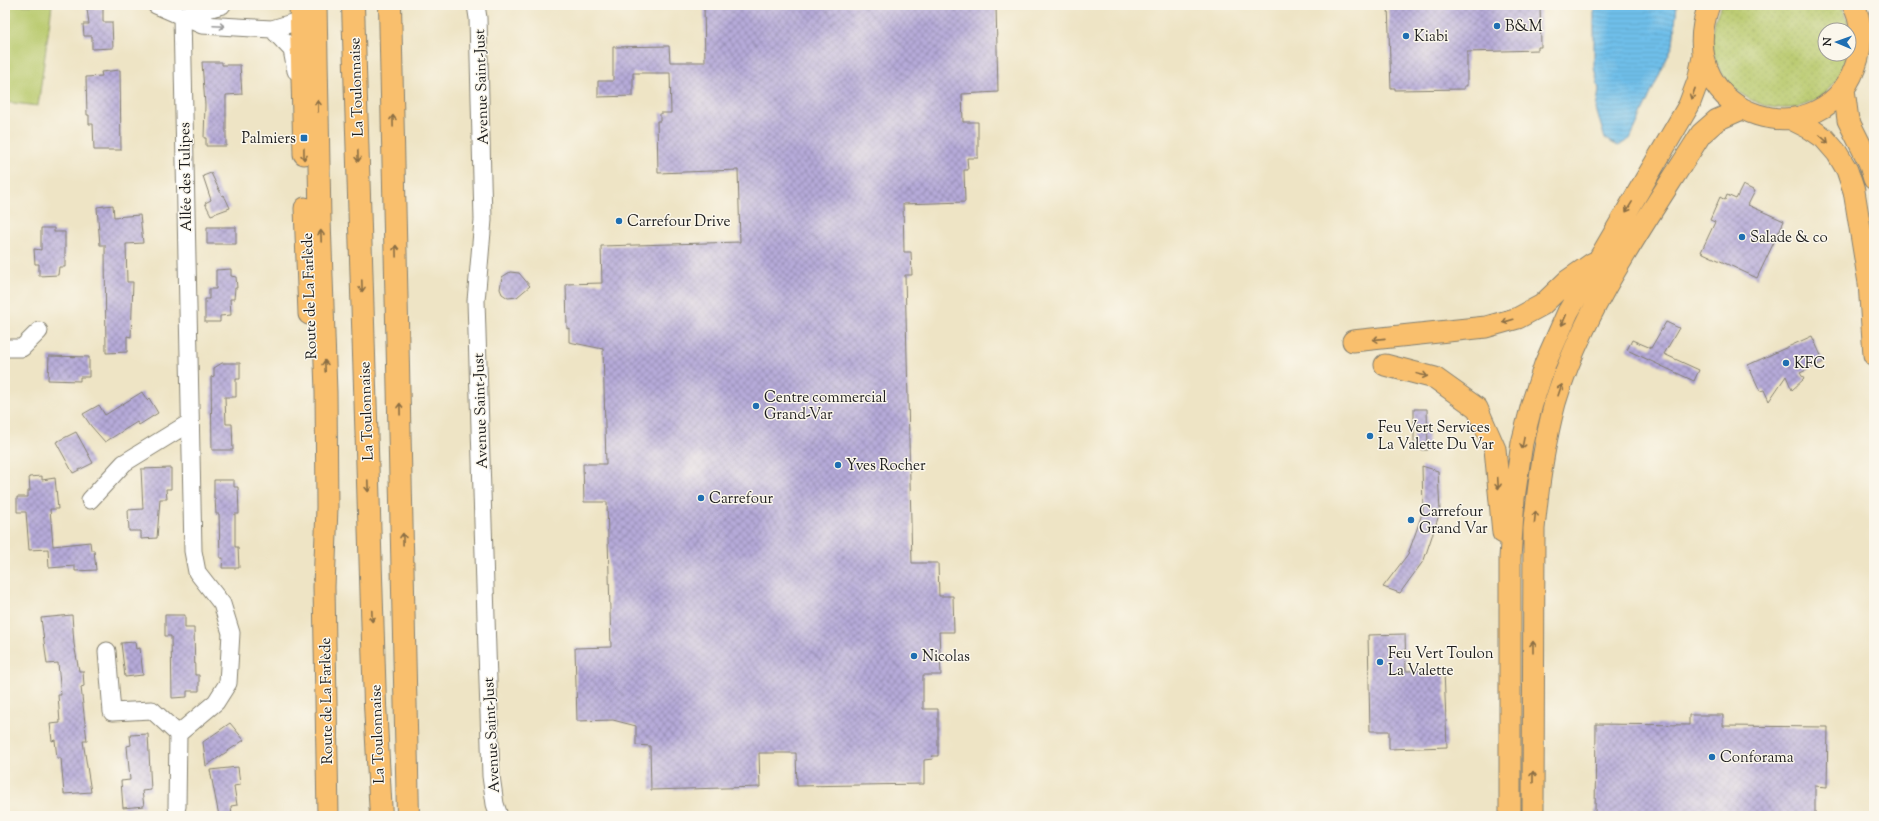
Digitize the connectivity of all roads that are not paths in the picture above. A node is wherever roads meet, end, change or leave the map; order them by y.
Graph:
1 (156, 5) edge
2 (222, 5) edge
3 (353, 5) edge
4 (390, 5) edge
5 (476, 5) edge
6 (1709, 5) edge
7 (1853, 5) edge
8 (303, 10) edge
9 (182, 16) junction
10 (272, 29) junction
11 (1703, 57) junction
12 (1844, 88) junction
13 (303, 101) junction
14 (1742, 109) junction
15 (1791, 119) junction
16 (1874, 179) edge
17 (1597, 260) junction
18 (39, 331) dead end
19 (1353, 341) dead end
20 (5, 348) edge
21 (1874, 355) edge
22 (1385, 365) dead end
23 (189, 423) junction
24 (90, 500) dead end
25 (1510, 558) junction
26 (404, 572) junction
27 (324, 587) junction
28 (107, 651) dead end
29 (178, 734) junction
30 (177, 807) dead end
31 (328, 816) edge
32 (381, 816) edge
33 (408, 816) edge
34 (421, 816) edge
35 (499, 816) edge
36 (1510, 816) edge
37 (1533, 816) edge

1 - 9 street
2 - 9 street
3 -> 32 highway, La Toulonnaise
26 -> 4 highway, La Toulonnaise
5 - 35 street, Avenue Saint-Just
6 - 11 main road
7 - 12 main road
8 - 10 street
8 - 13 main road, Route de La Farlède
27 -> 8 main road, Route de La Farlède
9 -> 10 street
9 - 23 street, Allée des Tulipes
10 - 13 street
11 - 14 main road
11 -> 17 main road
12 - 15 main road
12 - 16 main road
13 -> 27 main road, Route de La Farlède
14 - 15 main road
37 -> 14 main road
15 -> 21 main road
17 -> 19 main road
17 -> 25 main road
18 - 20 street
22 -> 25 main road
23 - 24 street
23 - 29 street, Allée des Tulipes
25 - 36 main road
26 - 33 highway, La Toulonnaise
26 - 34 highway
27 - 31 main road, Route de La Farlède
28 - 29 street
29 - 30 street

